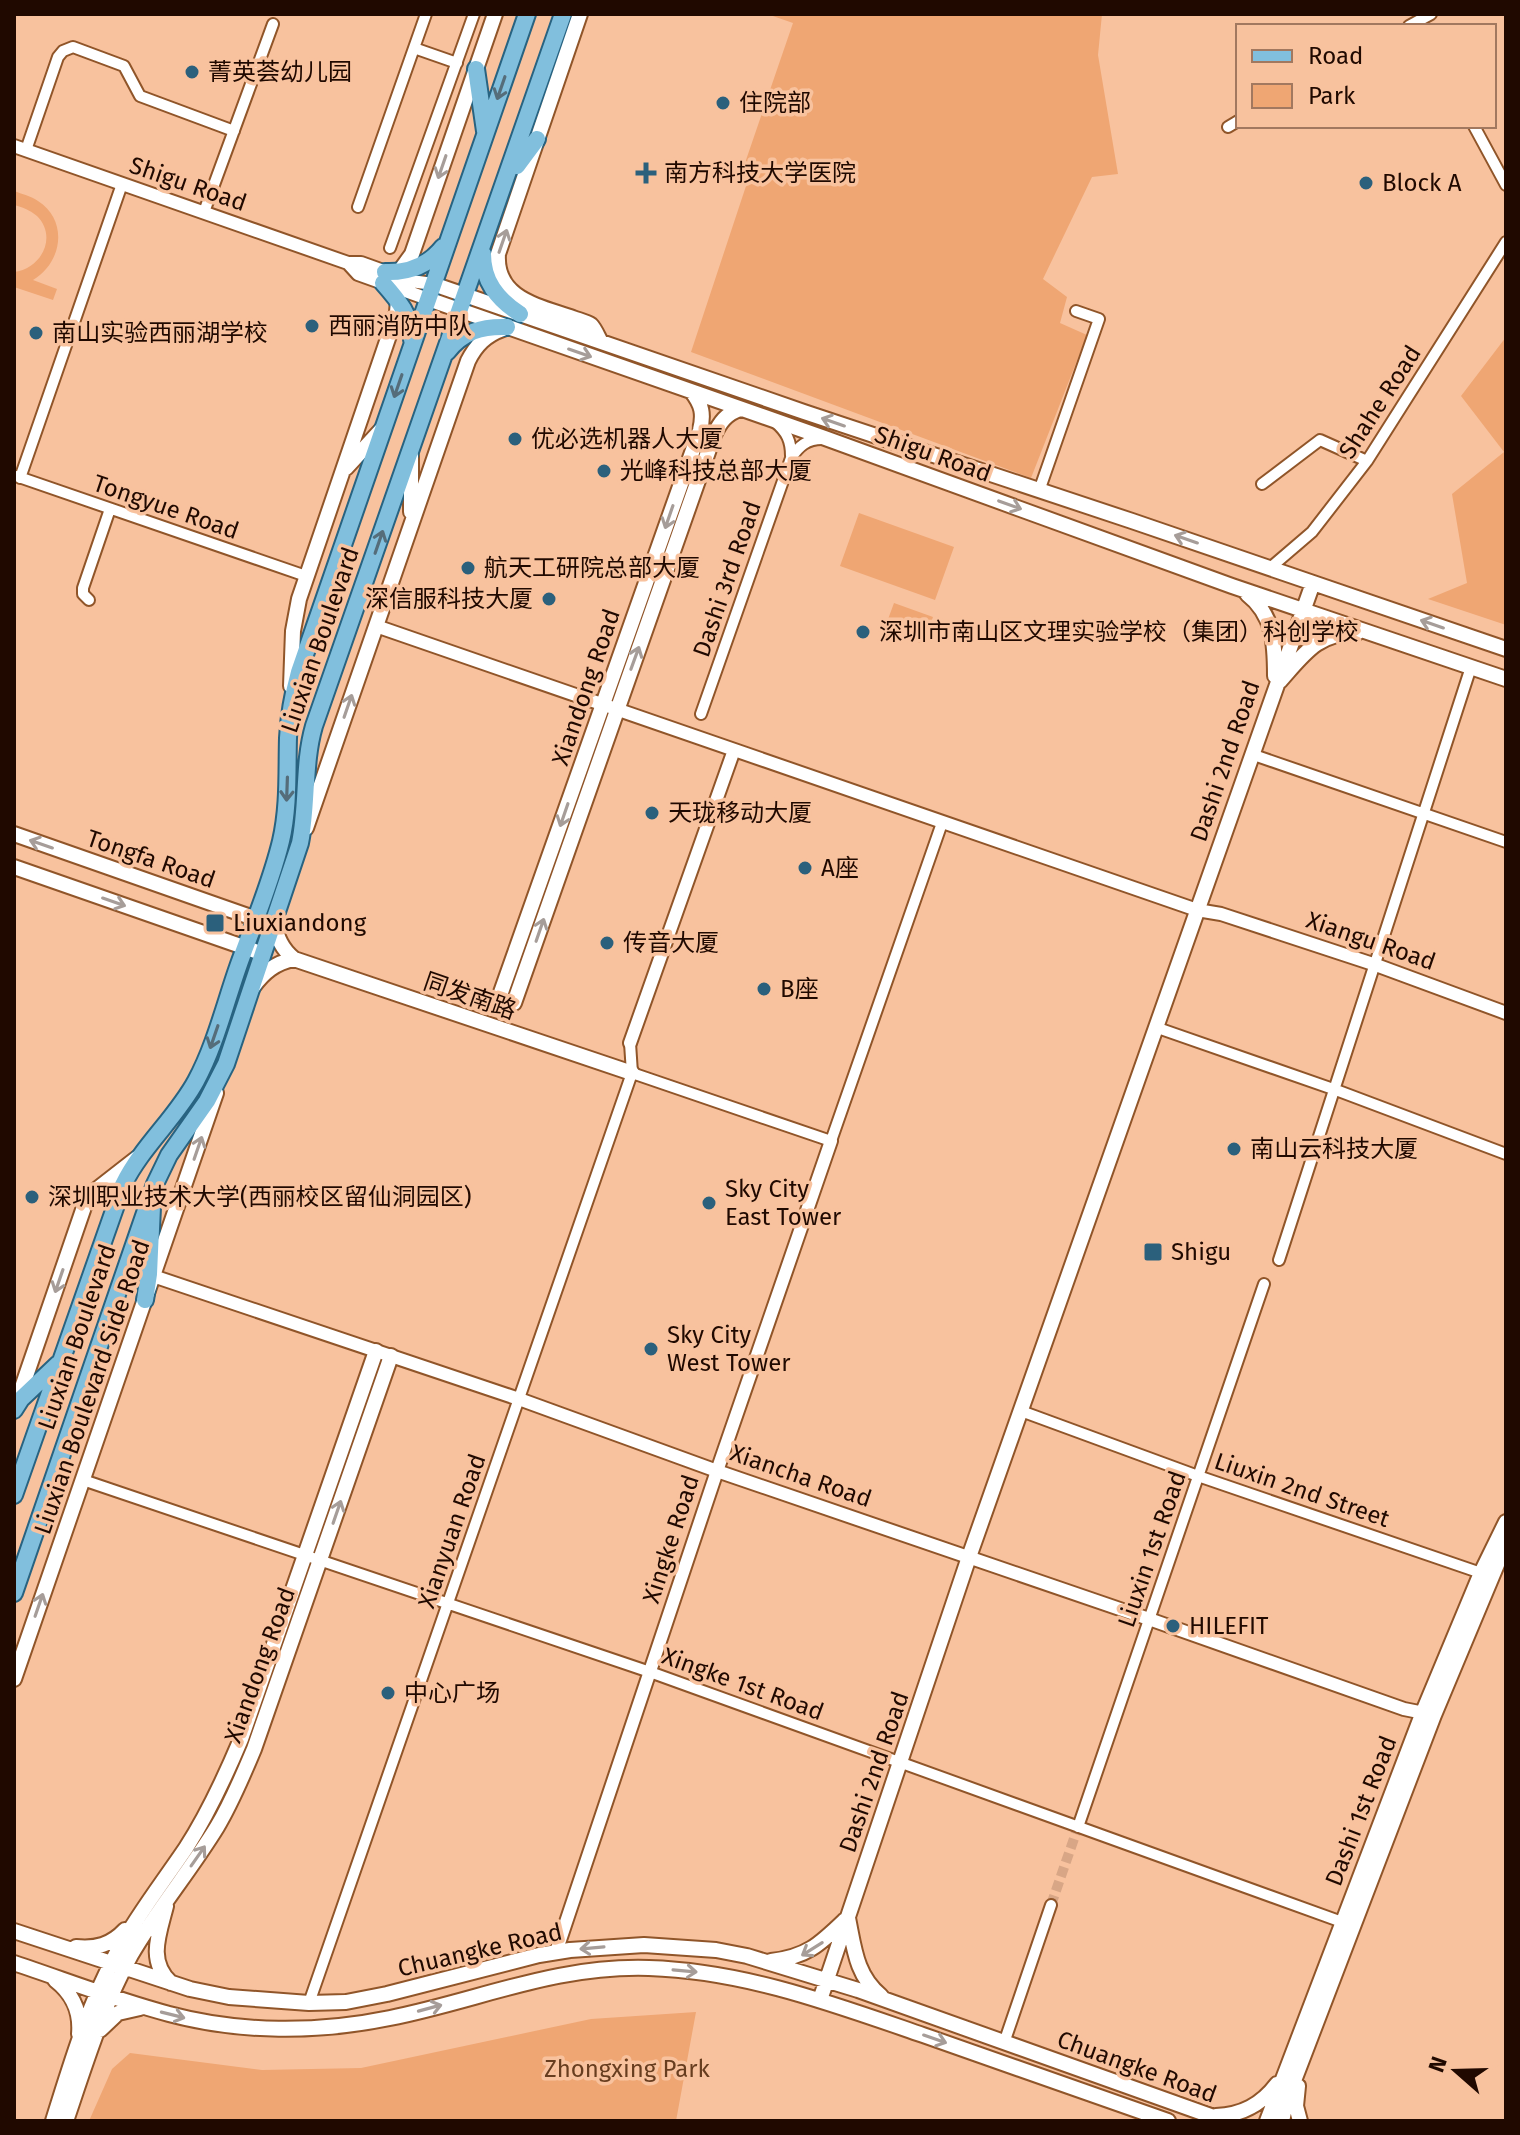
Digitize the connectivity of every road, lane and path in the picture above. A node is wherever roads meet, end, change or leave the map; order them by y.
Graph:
1 (426, 14) edge
2 (474, 14) edge
3 (495, 14) edge
4 (527, 14) edge
5 (563, 14) edge
6 (580, 14) edge
7 (1431, 14) edge
8 (1414, 22) edge
9 (273, 24) dead end
10 (414, 48) junction
11 (457, 63) junction
12 (476, 69) junction
13 (1475, 128) edge
14 (234, 131) junction
15 (485, 134) junction
16 (537, 139) junction
17 (20, 148) edge
18 (506, 180) junction
19 (122, 184) junction
20 (1506, 185) edge
21 (358, 207) dead end
22 (204, 212) junction
23 (450, 236) junction
24 (484, 242) junction
25 (1506, 242) edge
26 (390, 248) dead end
27 (389, 276) junction
28 (431, 291) junction
29 (398, 300) junction
30 (463, 303) junction
31 (1076, 311) dead end
32 (520, 314) junction
33 (507, 327) junction
34 (601, 342) junction
35 (411, 349) junction
36 (441, 364) junction
37 (692, 392) junction
38 (740, 409) junction
39 (772, 420) junction
40 (385, 422) junction
41 (825, 438) junction
42 (415, 439) junction
43 (791, 458) junction
44 (1367, 461) junction
45 (17, 477) edge
46 (340, 478) junction
47 (1262, 484) dead end
48 (1039, 491) junction
49 (110, 509) junction
50 (410, 528) junction
51 (1270, 568) junction
52 (306, 576) junction
53 (1313, 583) junction
54 (1232, 586) junction
55 (89, 600) dead end
56 (1303, 610) junction
57 (376, 626) junction
58 (1372, 635) junction
59 (1506, 649) edge
60 (1471, 667) junction
61 (1506, 679) edge
62 (1275, 687) junction
63 (610, 707) junction
64 (291, 711) junction
65 (701, 714) dead end
66 (734, 750) junction
67 (1251, 754) junction
68 (1424, 814) junction
69 (942, 823) junction
70 (14, 834) edge
71 (1506, 842) edge
72 (295, 859) junction
73 (14, 867) edge
74 (1197, 910) junction
75 (255, 919) junction
76 (274, 924) junction
77 (245, 947) junction
78 (264, 954) junction
79 (294, 959) junction
80 (1376, 965) junction
81 (252, 987) junction
82 (1506, 1013) edge
83 (1155, 1027) junction
84 (630, 1043) joint
85 (226, 1064) junction
86 (632, 1073) junction
87 (1336, 1090) junction
88 (831, 1141) junction
89 (143, 1153) junction
90 (1506, 1154) edge
91 (157, 1179) junction
92 (1279, 1260) dead end
93 (153, 1276) junction
94 (1264, 1284) dead end
95 (145, 1300) junction
96 (376, 1351) junction
97 (63, 1356) junction
98 (391, 1356) junction
99 (519, 1399) junction
100 (14, 1410) edge
101 (1021, 1411) junction
102 (717, 1471) junction
103 (1198, 1476) junction
104 (83, 1480) junction
105 (14, 1495) edge
106 (1506, 1522) edge
107 (1506, 1543) edge
108 (305, 1555) junction
109 (969, 1557) junction
110 (320, 1560) junction
111 (1481, 1573) junction
112 (14, 1593) edge
113 (448, 1603) junction
114 (1149, 1619) junction
115 (650, 1672) junction
116 (14, 1679) edge
117 (1428, 1714) junction
118 (900, 1762) junction
119 (1078, 1827) junction
120 (170, 1894) junction
121 (1051, 1905) tunnel mouth
122 (141, 1911) junction
123 (848, 1917) junction
124 (1342, 1922) junction
125 (14, 1931) edge
126 (56, 1945) junction
127 (556, 1952) junction
128 (766, 1962) junction
129 (14, 1963) edge
130 (118, 1965) junction
131 (1337, 1968) junction
132 (44, 1973) junction
133 (827, 1981) junction
134 (171, 1984) junction
135 (105, 1994) junction
136 (820, 2000) junction
137 (888, 2001) junction
138 (309, 2003) junction
139 (145, 2007) junction
140 (96, 2037) junction
141 (1004, 2043) junction
142 (76, 2053) junction
143 (1286, 2071) junction
144 (1287, 2099) junction
145 (1207, 2115) junction
146 (53, 2121) edge
147 (66, 2121) edge
148 (1168, 2121) edge
149 (1225, 2121) edge
150 (1267, 2121) edge
151 (1282, 2121) edge
152 (1300, 2121) edge

1 - 10 street
2 - 11 street
3 - 12 main road
4 -> 15 main road, Liuxian Boulevard
5 - 18 main road, Liuxian Boulevard
6 - 16 main road
7 - 8 street
9 - 14 street
10 - 11 street
10 - 21 street
11 - 26 street
12 - 15 main road
12 -> 27 main road
13 - 20 street
14 - 17 street
14 - 22 street
15 - 23 main road, Liuxian Boulevard
16 - 18 main road
34 -> 16 main road
17 - 19 street, Shigu Road
18 - 24 main road, Liuxian Boulevard
19 - 22 street, Shigu Road
19 - 45 street
22 - 27 street, Shigu Road
23 - 27 main road
23 - 28 main road, Liuxian Boulevard
24 - 30 main road, Liuxian Boulevard
24 - 32 main road
25 - 44 street, Shahe Road
27 - 28 street, Shigu Road
27 - 29 main road
28 - 30 main road, Shigu Road
28 - 35 main road, Liuxian Boulevard
29 - 35 main road
29 - 46 main road
30 - 32 main road, Shigu Road
30 - 33 main road, Shigu Road
30 - 36 main road, Liuxian Boulevard
31 - 48 street
32 - 34 main road, Shigu Road
33 - 36 main road
33 -> 37 main road, Shigu Road
33 - 50 main road
48 -> 34 main road, Shigu Road
35 -> 40 main road, Liuxian Boulevard
36 - 42 main road, Liuxian Boulevard
37 - 38 main road, Shigu Road
37 -> 63 main road, Xiandong Road
38 - 39 main road, Shigu Road
63 -> 38 main road, Xiandong Road
39 - 41 main road, Shigu Road
39 - 43 street
40 - 46 main road
40 - 64 main road, Liuxian Boulevard
41 - 43 street
41 -> 54 main road, Shigu Road
42 - 50 main road
72 -> 42 main road, Liuxian Boulevard
43 - 65 street, Dashi 3rd Road
44 - 47 street
44 - 51 street, Shahe Road
45 - 49 street, Tongyue Road
46 - 52 main road
51 -> 48 main road, Shigu Road
49 - 52 street, Tongyue Road
49 - 55 street
50 - 57 main road
51 - 53 main road, Shigu Road
52 - 64 main road
53 - 56 main road, Dashi 2nd Road
59 -> 53 main road, Shigu Road
54 - 56 main road, Shigu Road
54 - 62 main road
56 - 58 main road, Shigu Road
56 - 62 main road, Dashi 2nd Road
57 - 63 street, Xiangu Road
72 -> 57 main road
58 - 60 main road, Shigu Road
58 - 62 main road
60 - 61 main road, Shigu Road
60 - 68 street
62 - 67 main road, Dashi 2nd Road
63 -> 63 main road, Xiandong Road
63 - 66 street, Xiangu Road
64 -> 75 main road, Liuxian Boulevard
66 - 69 street, Xiangu Road
66 - 84 street
67 - 68 street
67 - 74 main road, Dashi 2nd Road
68 - 71 street
68 - 80 street
69 - 74 street, Xiangu Road
69 - 88 street
75 -> 70 main road, Tongfa Road
72 - 76 main road, Liuxian Boulevard
73 -> 77 main road
74 - 80 street, Xiangu Road
74 - 83 main road, Dashi 2nd Road
75 - 76 main road, Tongfa Road
75 - 77 main road, Liuxian Boulevard
76 - 78 main road, Liuxian Boulevard
76 - 79 main road
77 - 78 main road
77 -> 89 main road, Liuxian Boulevard
78 - 81 main road, Liuxian Boulevard
79 - 81 main road
79 - 86 main road, 同发南路
80 - 82 street, Xiangu Road
80 - 87 street
81 - 85 main road, Liuxian Boulevard
83 - 87 street
83 - 101 main road, Dashi 2nd Road
84 - 86 street
85 - 91 main road, Liuxian Boulevard
93 -> 85 main road, Liuxian Boulevard Side Road
86 - 88 street
86 - 99 street, Xianyuan Road
87 - 90 street
87 - 92 street
88 - 102 street, Xingke Road
89 - 97 main road, Liuxian Boulevard
89 -> 100 main road
91 - 95 main road
91 - 112 main road, Liuxian Boulevard
93 - 95 main road, Liuxian Boulevard Side Road
93 - 96 street, Xiancha Road
94 - 103 street, Liuxin 1st Road
95 - 104 main road, Liuxian Boulevard Side Road
96 - 98 street, Xiancha Road
96 - 108 main road, Xiandong Road
97 - 100 main road
97 - 105 main road, Liuxian Boulevard
98 - 99 street, Xiancha Road
110 -> 98 main road, Xiandong Road
99 - 102 street, Xiancha Road
99 - 113 street, Xianyuan Road
101 - 103 street, Liuxin 2nd Street
101 - 109 main road, Dashi 2nd Road
102 - 109 street, Xiancha Road
102 - 115 street, Xingke Road
103 - 111 street, Liuxin 2nd Street
103 - 114 street, Liuxin 1st Road
104 - 108 street, Xingke 1st Road
116 -> 104 main road, Liuxian Boulevard Side Road
106 - 111 main road, Dashi 1st Road
107 - 117 main road, Dashi 1st Road
108 - 110 street, Xingke 1st Road
108 - 122 main road, Xiandong Road
109 - 114 street, Xiancha Road
109 - 118 main road, Dashi 2nd Road
110 - 113 street, Xingke 1st Road
120 -> 110 main road, Xiandong Road
111 - 117 main road, Dashi 1st Road
113 - 115 street, Xingke 1st Road
113 - 138 street, Xianyuan Road
114 - 117 street, Xiancha Road
114 - 119 street, Liuxin 1st Road
115 - 118 street, Xingke 1st Road
115 - 127 street, Xingke Road
117 - 124 main road, Dashi 1st Road
117 - 131 main road, Dashi 1st Road
118 - 119 street, Xingke 1st Road
118 - 123 main road, Dashi 2nd Road
119 - 124 street, Xingke 1st Road
120 - 130 main road, Xiandong Road
120 - 134 main road
121 - 141 street
122 - 126 main road
122 - 130 main road, Xiandong Road
123 -> 128 main road
123 - 133 main road, Dashi 2nd Road
123 - 137 main road
124 - 131 street
124 - 143 main road, Dashi 1st Road
125 - 126 main road, Chuangke Road
126 - 130 main road, Chuangke Road
128 -> 127 main road, Chuangke Road
127 - 138 main road, Chuangke Road
128 - 133 main road, Chuangke Road
129 - 132 main road, Chuangke Road
130 - 134 main road, Chuangke Road
130 - 135 main road
131 - 144 main road, Dashi 1st Road
132 - 135 main road, Chuangke Road
132 - 142 main road
133 - 136 main road, Dashi 2nd Road
133 - 137 main road, Chuangke Road
134 - 138 main road, Chuangke Road
135 - 139 main road, Chuangke Road
135 - 140 main road
135 - 142 main road
139 -> 136 main road, Chuangke Road
136 -> 148 main road, Chuangke Road
137 - 141 main road, Chuangke Road
139 - 140 main road
140 - 147 main road
141 - 145 main road, Chuangke Road
142 - 146 main road
143 - 145 main road
143 - 150 main road, Dashi 1st Road
144 - 151 main road, Dashi 1st Road
144 - 152 main road
145 - 149 main road, Chuangke Road

